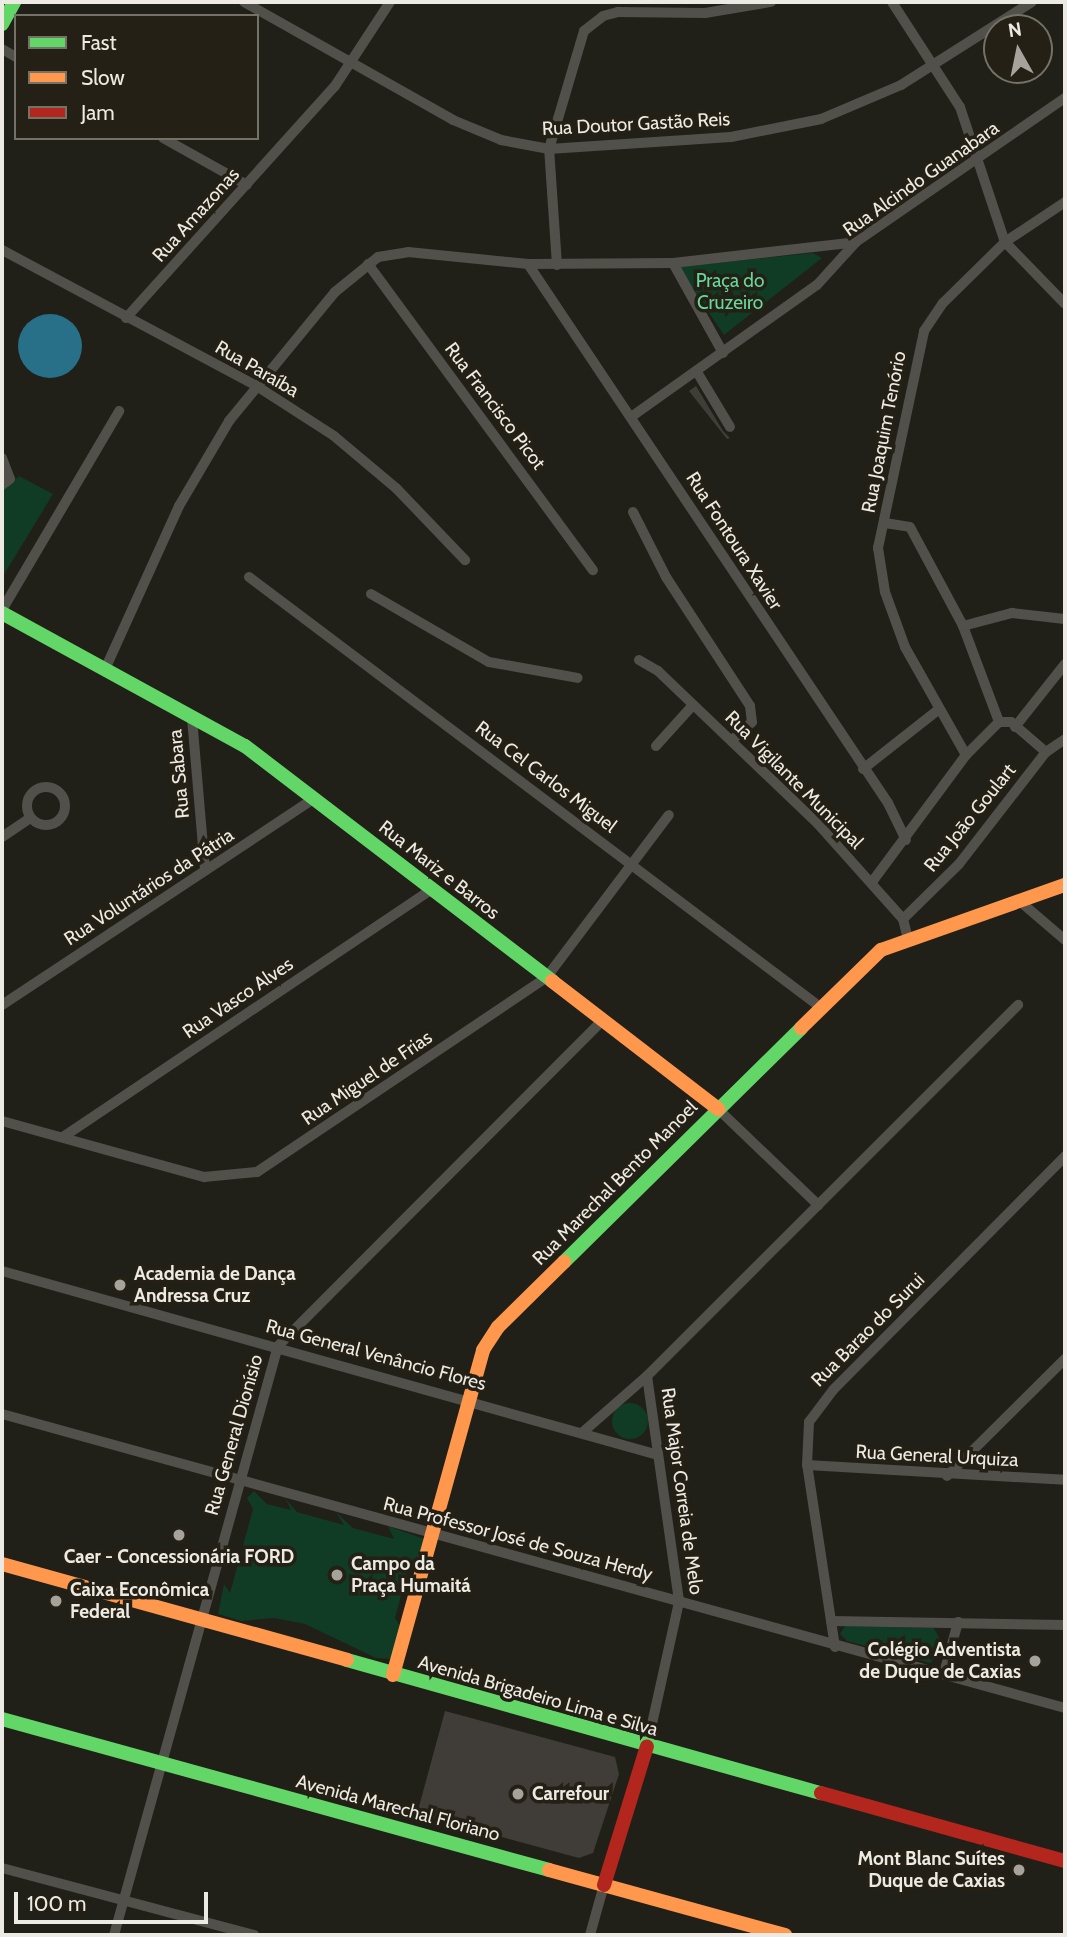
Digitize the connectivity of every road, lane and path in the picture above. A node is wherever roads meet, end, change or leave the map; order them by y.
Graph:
1 (14, 2) edge
2 (244, 2) edge
3 (390, 2) edge
4 (771, 2) edge
5 (892, 2) edge
6 (1032, 2) edge
7 (2, 24) edge
8 (352, 65) junction
9 (936, 66) junction
10 (1065, 98) edge
11 (167, 140) edge
12 (549, 149) junction
13 (981, 159) junction
14 (247, 185) junction
15 (1065, 202) edge
16 (856, 242) junction
17 (1004, 242) junction
18 (2, 250) edge
19 (673, 263) junction
20 (368, 264) junction
21 (528, 264) junction
22 (557, 265) junction
23 (1065, 304) edge
24 (127, 318) junction
25 (723, 353) junction
26 (697, 372) junction
27 (255, 385) junction
28 (119, 411) dead end
29 (631, 417) junction
30 (730, 427) dead end
31 (2, 458) edge
32 (2, 485) edge
33 (633, 512) dead end
34 (885, 523) junction
35 (465, 560) dead end
36 (593, 570) dead end
37 (249, 577) dead end
38 (371, 594) dead end
39 (2, 611) edge
40 (1065, 619) edge
41 (963, 626) junction
42 (639, 660) dead end
43 (1065, 664) edge
44 (106, 667) junction
45 (578, 678) dead end
46 (693, 705) junction
47 (938, 710) junction
48 (192, 718) junction
49 (999, 722) junction
50 (1015, 727) junction
51 (1065, 739) edge
52 (731, 741) junction
53 (656, 746) dead end
54 (1046, 752) junction
55 (966, 755) junction
56 (863, 769) junction
57 (316, 798) junction
58 (668, 816) dead end
59 (30, 818) dead end
60 (2, 836) edge
61 (906, 840) junction
62 (632, 864) junction
63 (205, 870) junction
64 (872, 882) junction
65 (1065, 885) edge
66 (432, 888) junction
67 (1023, 904) junction
68 (903, 919) junction
69 (908, 939) junction
70 (1065, 940) edge
71 (546, 978) junction
72 (2, 1005) edge
73 (1018, 1005) dead end
74 (820, 1007) junction
75 (602, 1021) junction
76 (718, 1109) junction
77 (2, 1121) edge
78 (63, 1137) junction
79 (1061, 1160) edge
80 (818, 1205) junction
81 (2, 1271) edge
82 (278, 1346) junction
83 (1065, 1359) edge
84 (647, 1376) junction
85 (468, 1398) junction
86 (2, 1414) edge
87 (583, 1433) junction
88 (658, 1455) junction
89 (807, 1465) junction
90 (947, 1476) junction
91 (239, 1479) junction
92 (1065, 1480) edge
93 (431, 1534) junction
94 (2, 1564) edge
95 (679, 1602) junction
96 (831, 1620) junction
97 (202, 1621) junction
98 (958, 1622) junction
99 (1065, 1625) edge
100 (835, 1647) junction
101 (944, 1673) junction
102 (393, 1675) junction
103 (1065, 1708) edge
104 (2, 1719) edge
105 (647, 1746) junction
106 (163, 1763) junction
107 (1065, 1861) edge
108 (2, 1868) edge
109 (604, 1885) junction
110 (124, 1899) junction
111 (114, 1935) edge
112 (254, 1935) edge
113 (590, 1935) edge
114 (785, 1935) edge

1 - 7 main road
2 - 8 street, Rua Doutor Gastão Reis
3 - 8 street, Rua Amazonas
4 - 12 street
5 - 9 street
6 - 9 street, Rua Doutor Gastão Reis
8 - 12 street, Rua Doutor Gastão Reis
8 - 14 street, Rua Amazonas
9 - 12 street, Rua Doutor Gastão Reis
9 - 13 street
10 - 13 street, Rua Alcindo Guanabara
11 - 14 street
12 - 22 street
13 - 16 street, Rua Alcindo Guanabara
13 - 17 street
14 - 24 street, Rua Amazonas
15 - 17 street, Rua Joaquim Tenório
16 - 19 street
16 - 25 street, Rua Alcindo Guanabara
17 - 23 street
17 - 34 street, Rua Joaquim Tenório
18 - 24 street, Rua Paraíba
19 - 22 street
19 - 25 street
20 - 21 street
20 - 27 street
20 - 36 street, Rua Francisco Picot
21 - 22 street
21 - 29 street, Rua Fontoura Xavier
24 - 27 street, Rua Paraíba
25 - 26 street, Rua Alcindo Guanabara
26 - 29 street, Rua Alcindo Guanabara
26 - 30 street
27 - 35 street, Rua Paraíba
27 - 44 street
28 - 39 street
29 - 56 street, Rua Fontoura Xavier
31 - 32 street
33 - 52 street
34 - 41 street
34 - 47 street, Rua Joaquim Tenório
37 - 62 street, Rua Cel Carlos Miguel
38 - 45 street
39 - 44 main road, Rua Mariz e Barros
40 - 41 street
41 - 49 street
42 - 46 street, Rua Vigilante Municipal
43 - 50 street
44 - 48 main road, Rua Mariz e Barros
46 - 52 street, Rua Vigilante Municipal
46 - 53 street
47 - 55 street, Rua Joaquim Tenório
47 - 56 street
48 - 57 main road, Rua Mariz e Barros
48 - 63 street, Rua Sabara
49 - 50 street
49 - 55 street
50 - 54 street
51 - 54 street, Rua Joāo Goulart
52 - 64 street, Rua Vigilante Municipal
54 - 68 street, Rua Joāo Goulart
55 - 61 street
56 - 61 street, Rua Fontoura Xavier
57 - 63 street, Rua Voluntários da Pátria
57 - 66 main road, Rua Mariz e Barros
58 - 62 street, Rua Miguel de Frias
59 - 60 street
61 - 64 street
62 - 71 street, Rua Miguel de Frias
62 - 74 street, Rua Cel Carlos Miguel
63 - 72 street, Rua Voluntários da Pátria
64 - 68 street, Rua Vigilante Municipal
65 - 67 main road, Rua Marechal Bento Manoel
66 - 71 main road, Rua Mariz e Barros
66 - 78 street, Rua Vasco Alves
67 - 69 main road, Rua Marechal Bento Manoel
67 - 70 street
68 - 69 street, Rua Vigilante Municipal
69 - 74 main road, Rua Marechal Bento Manoel
71 - 75 main road, Rua Mariz e Barros
71 - 78 street, Rua Miguel de Frias
73 - 80 street, Rua Major Correia de Melo
74 - 76 main road, Rua Marechal Bento Manoel
75 - 76 main road, Rua Mariz e Barros
75 - 82 street, Rua General Dionísio
76 - 80 street, Rua Mariz e Barros
76 - 85 main road, Rua Marechal Bento Manoel
77 - 78 street, Rua Miguel de Frias
79 - 89 street, Rua Barao do Surui
80 - 84 street, Rua Major Correia de Melo
81 - 82 street, Rua General Venâncio Flores
82 - 85 street, Rua General Venâncio Flores
82 - 91 street, Rua General Dionísio
83 - 90 street
84 - 87 street, Rua Major Correia de Melo
84 - 88 street, Rua Major Correia de Melo
85 - 87 street, Rua General Venâncio Flores
85 - 93 main road, Rua Marechal Bento Manoel
86 - 91 street, Rua Professor José de Souza Herdy
87 - 88 street, Rua General Venâncio Flores
88 - 95 street, Rua Major Correia de Melo
89 - 90 street, Rua General Urquiza
89 - 96 street, Rua Barao do Surui
90 - 92 street, Rua General Urquiza
91 - 93 street, Rua Professor José de Souza Herdy
91 - 97 street, Rua General Dionísio
93 - 95 street, Rua Professor José de Souza Herdy
93 - 102 main road, Rua Marechal Bento Manoel
94 - 97 main road, Avenida Brigadeiro Lima e Silva
95 - 100 street, Rua Professor José de Souza Herdy
95 - 105 street, Rua Major Correia de Melo
96 - 98 street
96 - 100 street, Rua Barao do Surui
97 - 102 main road, Avenida Brigadeiro Lima e Silva
97 - 106 street, Rua General Dionísio
98 - 99 street
98 - 101 street
100 - 101 street, Rua Professor José de Souza Herdy
101 - 103 street, Rua Professor José de Souza Herdy
102 - 105 main road, Avenida Brigadeiro Lima e Silva
104 - 106 main road, Avenida Marechal Floriano
105 - 107 main road, Avenida Brigadeiro Lima e Silva
105 - 109 main road, Rua Major Correia de Melo
106 - 109 main road, Avenida Marechal Floriano
106 - 110 street, Rua General Dionísio
108 - 110 street
109 - 113 street, Rua Major Correia de Melo
109 - 114 main road, Avenida Marechal Floriano
110 - 111 street, Rua General Dionísio
110 - 112 street

